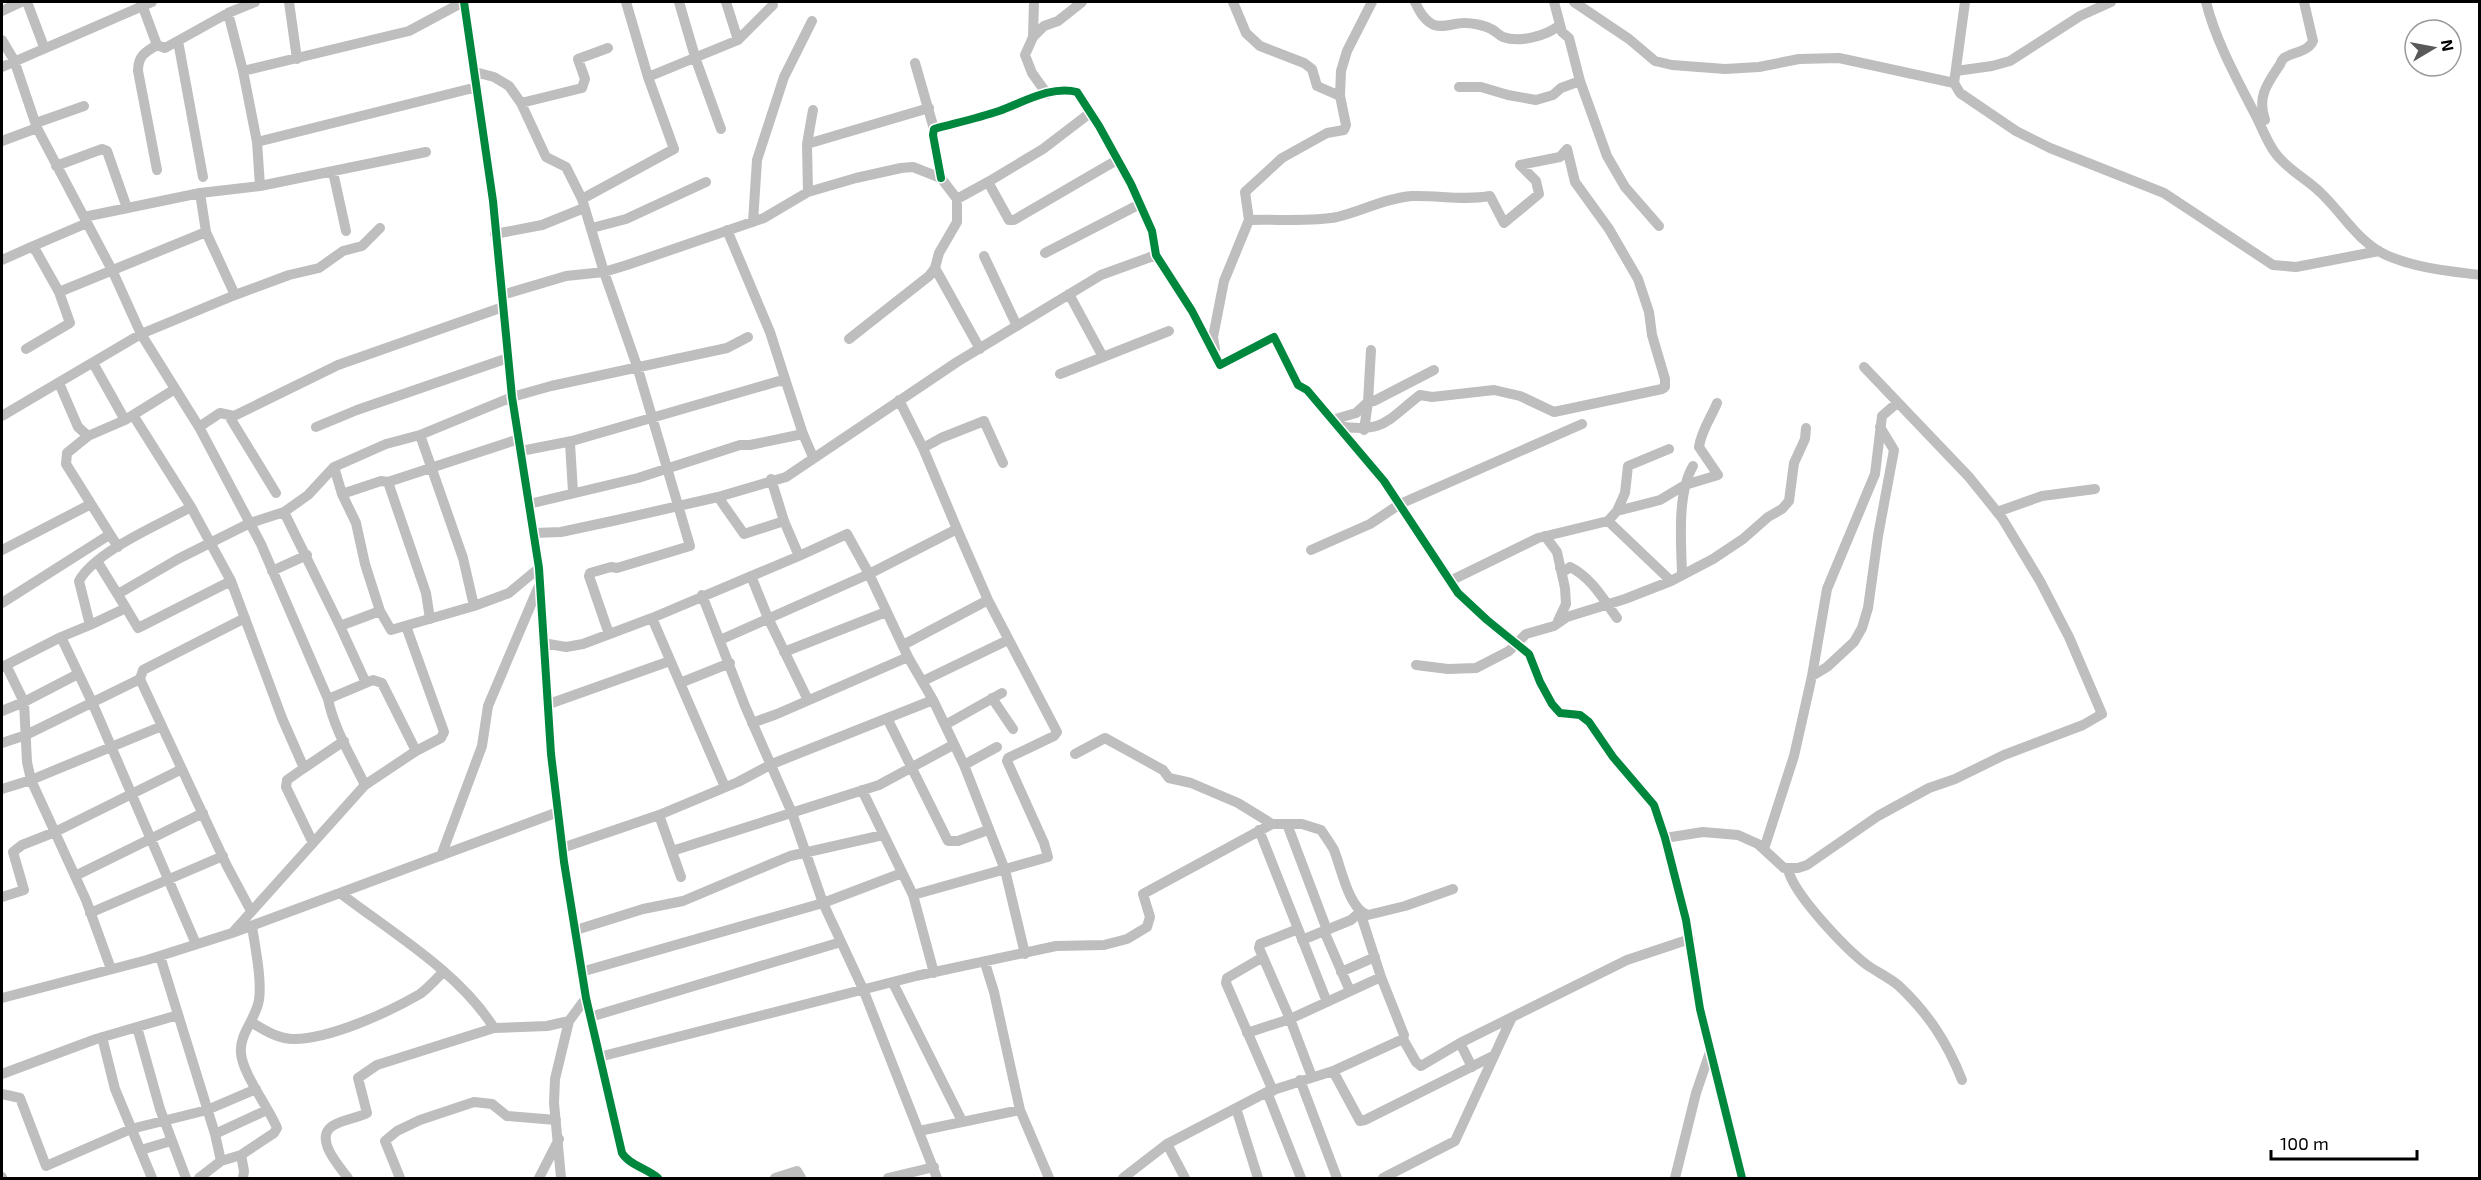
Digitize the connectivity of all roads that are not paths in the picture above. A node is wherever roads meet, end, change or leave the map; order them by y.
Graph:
1 (20, 2) edge
2 (27, 2) edge
3 (255, 2) edge
4 (289, 2) edge
5 (463, 2) edge
6 (626, 2) edge
7 (679, 2) edge
8 (726, 2) edge
9 (1034, 2) edge
10 (1082, 2) edge
11 (1233, 2) edge
12 (1371, 2) edge
13 (1415, 2) edge
14 (1554, 2) edge
15 (1574, 2) edge
16 (1965, 2) edge
17 (2111, 2) edge
18 (2206, 2) edge
19 (2304, 2) edge
20 (145, 3) edge
21 (773, 5) dead end
22 (2, 11) edge
23 (228, 13) junction
24 (812, 21) dead end
25 (1560, 25) junction
26 (1033, 37) junction
27 (2, 40) edge
28 (178, 40) junction
29 (738, 40) junction
30 (157, 45) junction
31 (44, 47) junction
32 (608, 48) dead end
33 (297, 58) junction
34 (14, 60) junction
35 (696, 60) junction
36 (915, 63) dead end
37 (2, 67) edge
38 (243, 71) junction
39 (475, 72) junction
40 (648, 77) junction
41 (1955, 77) junction
42 (1580, 81) junction
43 (477, 87) junction
44 (1459, 87) dead end
45 (1047, 94) junction
46 (1340, 96) junction
47 (521, 103) junction
48 (84, 106) dead end
49 (929, 108) junction
50 (813, 110) dead end
51 (1090, 113) junction
52 (2265, 120) dead end
53 (37, 125) junction
54 (721, 129) dead end
55 (934, 129) junction
56 (2, 141) edge
57 (257, 142) junction
58 (807, 144) junction
59 (426, 152) dead end
60 (1117, 160) junction
61 (56, 166) junction
62 (157, 170) dead end
63 (333, 172) junction
64 (203, 177) dead end
65 (941, 178) junction
66 (706, 182) dead end
67 (988, 182) junction
68 (260, 186) junction
69 (808, 192) junction
70 (200, 193) junction
71 (957, 199) junction
72 (583, 203) junction
73 (1140, 204) junction
74 (128, 208) junction
75 (85, 220) junction
76 (1249, 220) junction
77 (753, 222) junction
78 (1659, 226) dead end
79 (380, 228) dead end
80 (592, 228) junction
81 (726, 230) junction
82 (346, 231) dead end
83 (206, 232) junction
84 (495, 234) junction
85 (31, 247) junction
86 (2379, 251) junction
87 (1045, 253) dead end
88 (1156, 255) junction
89 (984, 256) dead end
90 (2, 260) edge
91 (935, 268) junction
92 (112, 272) junction
93 (604, 272) junction
94 (2480, 275) edge
95 (59, 292) junction
96 (1069, 294) junction
97 (235, 295) junction
98 (503, 301) junction
99 (1017, 326) junction
100 (1169, 331) dead end
101 (141, 334) junction
102 (748, 338) dead end
103 (849, 339) dead end
104 (26, 349) dead end
105 (980, 349) junction
106 (1371, 350) dead end
107 (1103, 357) junction
108 (508, 358) junction
109 (1216, 358) junction
110 (93, 363) junction
111 (637, 366) junction
112 (1864, 367) dead end
113 (1434, 370) dead end
114 (1060, 374) dead end
115 (786, 382) junction
116 (59, 383) junction
117 (175, 389) junction
118 (512, 398) junction
119 (899, 400) junction
120 (1368, 402) junction
121 (1717, 403) dead end
122 (1897, 403) junction
123 (2, 416) edge
124 (229, 416) junction
125 (129, 417) junction
126 (652, 418) junction
127 (1335, 423) junction
128 (1582, 424) dead end
129 (199, 427) junction
130 (316, 427) dead end
131 (1880, 427) junction
132 (1806, 428) dead end
133 (1364, 430) junction
134 (803, 434) junction
135 (420, 435) junction
136 (88, 436) junction
137 (572, 441) junction
138 (520, 445) junction
139 (923, 448) junction
140 (1669, 448) dead end
141 (813, 457) junction
142 (1003, 463) dead end
143 (1693, 466) dead end
144 (334, 467) junction
145 (431, 467) junction
146 (668, 468) junction
147 (771, 479) junction
148 (388, 482) junction
149 (1685, 485) junction
150 (2095, 489) dead end
151 (573, 492) junction
152 (276, 493) dead end
153 (342, 494) junction
154 (718, 497) junction
155 (91, 504) junction
156 (529, 504) junction
157 (1400, 504) junction
158 (676, 506) junction
159 (190, 507) junction
160 (1617, 511) junction
161 (284, 512) junction
162 (1997, 512) junction
163 (784, 521) junction
164 (1608, 521) junction
165 (250, 523) junction
166 (957, 529) junction
167 (534, 533) junction
168 (109, 535) junction
169 (1545, 536) junction
170 (211, 544) junction
171 (118, 547) junction
172 (2, 550) edge
173 (1311, 550) dead end
174 (307, 555) junction
175 (800, 556) junction
176 (97, 561) junction
177 (538, 568) junction
178 (1560, 568) junction
179 (272, 571) junction
180 (1682, 573) junction
181 (869, 574) junction
182 (751, 576) junction
183 (231, 581) junction
184 (1450, 581) junction
185 (1671, 581) junction
186 (539, 585) junction
187 (118, 594) junction
188 (702, 595) junction
189 (988, 600) junction
190 (2, 603) edge
191 (1607, 604) junction
192 (474, 606) junction
193 (126, 608) junction
194 (380, 611) junction
195 (886, 612) junction
196 (245, 618) junction
197 (652, 618) junction
198 (768, 618) junction
199 (1617, 618) dead end
200 (430, 619) junction
201 (1558, 623) junction
202 (339, 624) junction
203 (90, 625) junction
204 (406, 626) junction
205 (609, 634) junction
206 (61, 637) junction
207 (720, 640) junction
208 (1008, 640) junction
209 (543, 643) junction
210 (1516, 643) junction
211 (903, 645) junction
212 (784, 652) junction
213 (908, 657) junction
214 (670, 661) junction
215 (730, 663) junction
216 (1416, 665) dead end
217 (4, 666) edge
218 (78, 674) junction
219 (1812, 676) junction
220 (140, 679) junction
221 (923, 681) junction
222 (366, 683) junction
223 (680, 683) junction
224 (1002, 693) dead end
225 (328, 699) junction
226 (992, 699) junction
227 (808, 700) junction
228 (933, 700) junction
229 (24, 702) junction
230 (92, 702) junction
231 (549, 704) junction
232 (2, 711) edge
233 (887, 718) junction
234 (752, 723) junction
235 (945, 725) junction
236 (162, 726) junction
237 (1013, 729) dead end
238 (26, 735) junction
239 (344, 741) junction
240 (2, 743) edge
241 (953, 746) junction
242 (111, 747) junction
243 (997, 747) dead end
244 (417, 751) junction
245 (1075, 754) dead end
246 (772, 764) junction
247 (964, 765) junction
248 (304, 768) junction
249 (910, 768) junction
250 (182, 769) junction
251 (31, 780) junction
252 (366, 785) junction
253 (726, 787) junction
254 (2, 789) edge
255 (862, 790) junction
256 (131, 794) junction
257 (558, 812) junction
258 (203, 813) junction
259 (792, 813) junction
260 (659, 815) junction
261 (1272, 824) junction
262 (1287, 824) junction
263 (988, 830) junction
264 (1259, 830) junction
265 (55, 832) junction
266 (884, 835) junction
267 (1665, 838) junction
268 (151, 839) junction
269 (313, 843) junction
270 (562, 848) junction
271 (1764, 849) junction
272 (672, 851) junction
273 (804, 853) junction
274 (441, 855) junction
275 (223, 856) junction
276 (1788, 869) junction
277 (1005, 870) junction
278 (902, 873) junction
279 (75, 876) junction
280 (681, 877) dead end
281 (168, 879) junction
282 (1453, 889) dead end
283 (340, 893) junction
284 (913, 895) junction
285 (2, 897) edge
286 (823, 903) junction
287 (251, 911) junction
288 (1360, 912) junction
289 (90, 913) junction
290 (252, 926) junction
291 (1298, 929) junction
292 (576, 930) junction
293 (1325, 930) junction
294 (232, 933) junction
295 (1690, 939) junction
296 (1302, 940) junction
297 (841, 942) junction
298 (196, 944) junction
299 (1025, 954) junction
300 (160, 956) junction
301 (1263, 957) junction
302 (1375, 957) junction
303 (985, 963) junction
304 (111, 969) junction
305 (443, 972) junction
306 (581, 972) junction
307 (1341, 972) junction
308 (934, 973) junction
309 (1381, 977) junction
310 (893, 983) junction
311 (862, 989) junction
312 (1350, 991) junction
313 (2, 998) edge
314 (586, 998) junction
315 (1327, 1002) junction
316 (178, 1014) junction
317 (590, 1017) junction
318 (1512, 1017) junction
319 (1290, 1018) junction
320 (569, 1021) junction
321 (251, 1022) junction
322 (137, 1027) junction
323 (494, 1028) junction
324 (1247, 1034) junction
325 (102, 1037) junction
326 (1403, 1039) junction
327 (1460, 1043) junction
328 (1710, 1052) junction
329 (1493, 1056) junction
330 (599, 1058) junction
331 (1472, 1067) junction
332 (1333, 1071) junction
333 (2, 1074) edge
334 (1312, 1077) junction
335 (1300, 1080) junction
336 (1962, 1080) dead end
337 (256, 1089) junction
338 (1270, 1092) junction
339 (2, 1094) edge
340 (1236, 1108) junction
341 (207, 1110) junction
342 (267, 1110) junction
343 (1020, 1110) junction
344 (556, 1120) junction
345 (164, 1121) junction
346 (962, 1121) junction
347 (131, 1129) junction
348 (919, 1131) junction
349 (215, 1134) junction
350 (559, 1139) junction
351 (171, 1141) junction
352 (1167, 1144) junction
353 (141, 1150) junction
354 (241, 1155) junction
355 (221, 1161) junction
356 (934, 1167) junction
357 (152, 1179) edge
358 (186, 1179) edge
359 (199, 1179) edge
360 (243, 1179) edge
361 (348, 1179) edge
362 (400, 1179) edge
363 (539, 1179) edge
364 (561, 1179) edge
365 (658, 1179) edge
366 (775, 1179) edge
367 (801, 1179) edge
368 (888, 1179) edge
369 (938, 1179) edge
370 (1049, 1179) edge
371 (1123, 1179) edge
372 (1185, 1179) edge
373 (1258, 1179) edge
374 (1301, 1179) edge
375 (1337, 1179) edge
376 (1383, 1179) edge
377 (1675, 1179) edge
378 (1742, 1179) edge

1 - 22 street
2 - 31 street
3 - 23 street
4 - 33 street
5 - 33 street
5 - 39 street
6 - 40 street
7 - 35 street
8 - 29 street
9 - 26 street
10 - 26 street
11 - 46 street
12 - 46 street
13 - 25 street
14 - 25 street
15 - 41 street
16 - 41 street
17 - 41 street
18 - 86 street
19 - 52 street
20 - 30 street
20 - 31 street
21 - 29 street
23 - 28 street
23 - 38 street
24 - 77 street
25 - 42 street
26 - 45 street
27 - 34 street
28 - 30 street
28 - 64 street
29 - 35 street
30 - 62 street
31 - 34 street
32 - 47 street
33 - 38 street
34 - 37 street
34 - 53 street
35 - 40 street
35 - 54 street
36 - 49 street
38 - 57 street
39 - 43 street
39 - 47 street
40 - 72 street
41 - 86 street
42 - 44 street
42 - 78 street
43 - 57 street
43 - 84 street
45 - 51 street
45 - 55 street
46 - 76 street
47 - 72 street
48 - 53 street
49 - 55 street
49 - 58 street
50 - 58 street
51 - 60 street
51 - 67 street
53 - 56 street
53 - 61 street
55 - 65 street
57 - 68 street
58 - 69 street
59 - 63 street
60 - 67 street
60 - 73 street
61 - 74 street
61 - 75 street
63 - 68 street
63 - 82 street
65 - 69 street
65 - 71 street
66 - 80 street
67 - 71 street
68 - 70 street
69 - 77 street
70 - 74 street
70 - 83 street
71 - 91 street
72 - 80 street
72 - 84 street
73 - 87 street
73 - 88 street
74 - 75 street
75 - 85 street
75 - 92 street
76 - 109 street
76 - 133 street
77 - 81 street
79 - 97 street
80 - 93 street
81 - 93 street
81 - 115 street
83 - 92 street
83 - 97 street
84 - 98 street
85 - 90 street
85 - 95 street
86 - 94 street
88 - 96 street
88 - 109 street
89 - 99 street
91 - 103 street
91 - 105 street
92 - 95 street
92 - 101 street
93 - 98 street
93 - 111 street
95 - 104 street
96 - 99 street
96 - 107 street
97 - 101 street
98 - 108 street
98 - 124 street
99 - 105 street
100 - 107 street
101 - 110 street
101 - 117 street
102 - 111 street
105 - 119 street
106 - 120 street
107 - 114 street
108 - 118 street
108 - 130 street
109 - 127 street
110 - 116 street
110 - 125 street
111 - 118 street
111 - 126 street
112 - 122 street
113 - 120 street
115 - 126 street
115 - 134 street
116 - 123 street
116 - 136 street
117 - 125 street
117 - 129 street
118 - 135 street
118 - 138 street
119 - 139 street
119 - 141 street
120 - 127 street
120 - 133 street
121 - 149 street
122 - 131 street
122 - 162 street
124 - 129 street
124 - 152 street
125 - 136 street
125 - 159 street
126 - 137 street
126 - 146 street
127 - 133 street
127 - 157 street
128 - 157 street
129 - 165 street
131 - 219 street
131 - 219 street
132 - 180 street
134 - 141 street
134 - 146 street
135 - 144 street
135 - 145 street
136 - 155 street
137 - 138 street
137 - 151 street
138 - 145 street
138 - 156 street
139 - 142 street
139 - 166 street
140 - 160 street
141 - 147 street
143 - 149 street
144 - 153 street
144 - 161 street
145 - 148 street
145 - 192 street
146 - 151 street
146 - 158 street
147 - 154 street
147 - 163 street
148 - 153 street
148 - 200 street
149 - 160 street
149 - 180 street
150 - 162 street
151 - 156 street
153 - 194 street
154 - 158 street
154 - 163 street
155 - 168 street
155 - 172 street
156 - 167 street
157 - 173 street
157 - 184 street
158 - 167 street
158 - 205 street
159 - 170 street
159 - 171 street
160 - 164 street
161 - 165 street
161 - 174 street
162 - 276 street
163 - 175 street
164 - 169 street
164 - 185 street
165 - 170 street
165 - 179 street
166 - 181 street
166 - 189 street
167 - 177 street
168 - 171 street
168 - 190 street
169 - 178 street
169 - 184 street
170 - 183 street
170 - 187 street
171 - 176 street
174 - 179 street
174 - 202 street
175 - 181 street
175 - 182 street
176 - 187 street
176 - 203 street
177 - 186 street
177 - 192 street
178 - 191 street
178 - 201 street
179 - 225 street
180 - 185 street
181 - 195 street
181 - 198 street
182 - 188 street
182 - 198 street
183 - 193 street
183 - 196 street
184 - 210 street
185 - 191 street
186 - 209 street
186 - 274 street
187 - 193 street
188 - 197 street
188 - 207 street
189 - 208 street
189 - 211 street
191 - 199 street
191 - 201 street
192 - 200 street
193 - 203 street
194 - 202 street
194 - 204 street
195 - 211 street
195 - 212 street
196 - 220 street
196 - 248 street
197 - 205 street
197 - 214 street
198 - 207 street
198 - 212 street
200 - 204 street
201 - 210 street
202 - 222 street
203 - 206 street
204 - 244 street
205 - 209 street
206 - 217 street
206 - 218 street
207 - 215 street
208 - 221 street
208 - 277 street
209 - 231 street
210 - 216 street
210 - 267 street
211 - 213 street
212 - 227 street
213 - 221 street
213 - 227 street
214 - 223 street
214 - 231 street
215 - 223 street
215 - 234 street
217 - 229 street
218 - 229 street
218 - 230 street
219 - 271 street
220 - 230 street
220 - 236 street
221 - 228 street
222 - 225 street
222 - 244 street
223 - 253 street
224 - 226 street
225 - 239 street
226 - 235 street
226 - 237 street
227 - 234 street
228 - 233 street
228 - 235 street
229 - 232 street
229 - 238 street
230 - 238 street
230 - 242 street
231 - 257 street
233 - 246 street
233 - 249 street
234 - 246 street
235 - 241 street
236 - 242 street
236 - 250 street
238 - 240 street
238 - 251 street
239 - 248 street
239 - 252 street
241 - 247 street
241 - 249 street
242 - 251 street
242 - 256 street
243 - 247 street
244 - 252 street
245 - 261 street
246 - 253 street
246 - 259 street
247 - 263 street
248 - 269 street
249 - 255 street
249 - 263 street
250 - 256 street
250 - 258 street
251 - 254 street
251 - 265 street
252 - 269 street
253 - 260 street
255 - 259 street
255 - 266 street
256 - 265 street
256 - 268 street
257 - 270 street
257 - 274 street
258 - 268 street
258 - 275 street
259 - 272 street
259 - 273 street
260 - 270 street
260 - 272 street
261 - 262 street
261 - 264 street
262 - 288 street
262 - 293 street
263 - 277 street
264 - 291 street
264 - 299 street
265 - 279 street
265 - 285 street
266 - 273 street
266 - 278 street
267 - 271 street
267 - 295 street
268 - 279 street
268 - 281 street
269 - 287 street
270 - 292 street
271 - 276 street
272 - 280 street
273 - 286 street
273 - 292 street
274 - 283 street
275 - 281 street
275 - 287 street
276 - 336 street
277 - 284 street
277 - 299 street
278 - 284 street
278 - 286 street
279 - 289 street
281 - 289 street
281 - 298 street
282 - 288 street
283 - 290 street
283 - 305 street
284 - 308 street
286 - 297 street
286 - 306 street
287 - 294 street
288 - 293 street
288 - 302 street
289 - 304 street
290 - 294 street
290 - 321 street
291 - 296 street
291 - 301 street
292 - 306 street
293 - 296 street
293 - 307 street
294 - 298 street
295 - 318 street
295 - 328 street
296 - 315 street
297 - 311 street
297 - 317 street
298 - 300 street
299 - 303 street
300 - 304 street
300 - 316 street
301 - 319 street
301 - 324 street
302 - 307 street
302 - 309 street
303 - 308 street
303 - 343 street
304 - 313 street
305 - 321 street
305 - 323 street
306 - 314 street
307 - 312 street
308 - 310 street
309 - 312 street
309 - 326 street
310 - 311 street
310 - 346 street
311 - 330 street
311 - 348 street
312 - 315 street
314 - 317 street
314 - 320 street
315 - 319 street
316 - 322 street
316 - 341 street
317 - 330 street
318 - 327 street
318 - 329 street
319 - 324 street
319 - 334 street
320 - 323 street
320 - 344 street
321 - 337 street
322 - 325 street
322 - 345 street
323 - 361 street
324 - 338 street
325 - 333 street
325 - 347 street
326 - 327 street
326 - 332 street
327 - 331 street
328 - 377 street
328 - 378 street
329 - 331 street
329 - 376 street
330 - 365 street
331 - 332 street
332 - 334 street
334 - 335 street
335 - 338 street
335 - 375 street
337 - 341 street
337 - 342 street
338 - 340 street
338 - 374 street
339 - 347 street
340 - 352 street
340 - 373 street
341 - 345 street
341 - 349 street
342 - 349 street
342 - 354 street
343 - 346 street
343 - 370 street
344 - 350 street
344 - 362 street
345 - 347 street
345 - 351 street
346 - 348 street
347 - 353 street
348 - 356 street
349 - 355 street
350 - 363 street
350 - 364 street
351 - 353 street
351 - 358 street
352 - 371 street
352 - 372 street
353 - 357 street
354 - 355 street
354 - 360 street
355 - 359 street
356 - 368 street
356 - 369 street
366 - 367 street

